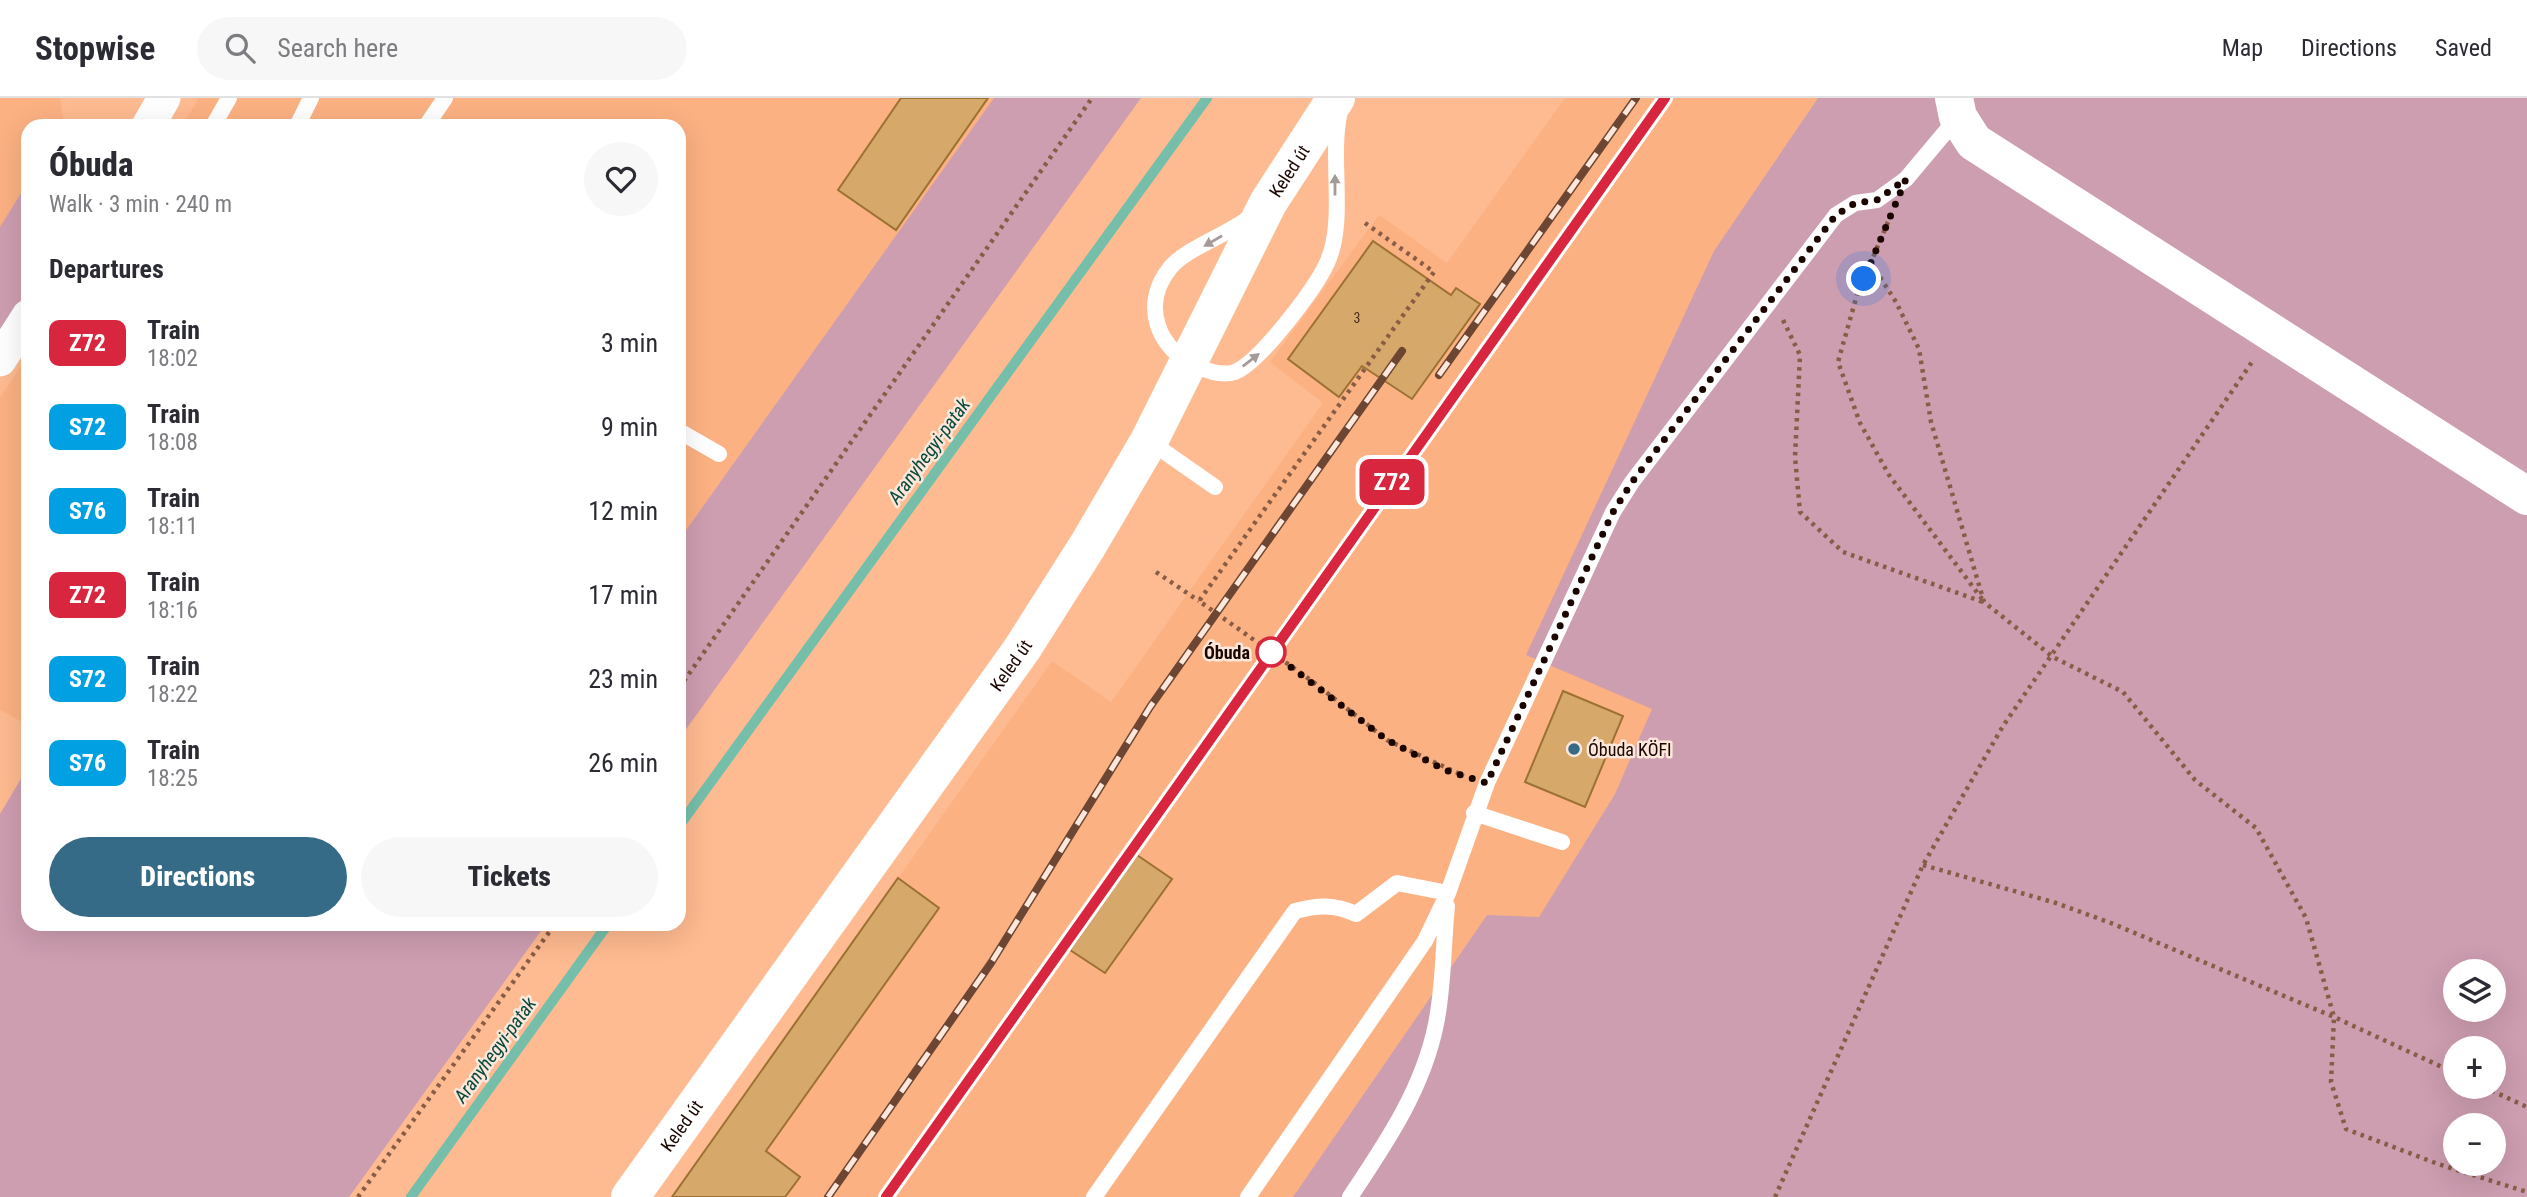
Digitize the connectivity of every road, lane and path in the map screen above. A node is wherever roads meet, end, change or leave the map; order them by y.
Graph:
1 (164, 98) edge
2 (229, 98) edge
3 (311, 98) edge
4 (446, 98) edge
5 (1092, 98) edge
6 (1336, 98) edge
7 (1342, 98) edge
8 (1956, 108) edge
9 (152, 119) edge
10 (218, 119) edge
11 (300, 119) edge
12 (431, 119) edge
13 (1906, 179) junction
14 (1268, 202) junction
15 (1365, 223) dead end
16 (1871, 263) junction
17 (1771, 297) junction
18 (21, 327) edge
19 (2272, 333) junction
20 (0, 360) edge
21 (1188, 363) junction
22 (686, 435) edge
23 (1149, 441) junction
24 (719, 454) dead end
25 (1215, 487) dead end
26 (2527, 496) edge
27 (1156, 572) dead end
28 (1199, 601) junction
29 (1984, 603) junction
30 (2053, 657) junction
31 (686, 678) edge
32 (1487, 783) junction
33 (1474, 813) junction
34 (1563, 842) dead end
35 (1923, 865) junction
36 (1448, 893) junction
37 (550, 931) edge
38 (2334, 1017) junction
39 (2443, 1067) edge
40 (2506, 1097) edge
41 (2527, 1107) edge
42 (2527, 1192) edge
43 (358, 1197) edge
44 (630, 1197) edge
45 (1094, 1197) edge
46 (1248, 1197) edge
47 (1350, 1197) edge
48 (1775, 1197) edge

1 - 9 street
2 - 10 lane
3 - 11 lane
4 - 12 lane
5 - 31 path
6 - 14 street, Keled út
21 -> 7 lane
8 - 13 lane
8 - 19 street
13 - 16 path
13 - 17 lane
14 - 21 street, Keled út
14 -> 21 lane
15 - 28 path
16 - 29 path
16 - 29 path
17 - 29 path
17 - 32 lane
18 - 20 street
19 - 26 street
19 - 30 path
21 - 23 street, Keled út
22 - 24 lane
23 - 25 lane
23 - 44 street, Keled út
27 - 28 path
28 - 32 path
29 - 30 path
30 - 35 path
30 - 38 path
32 - 33 lane
33 - 34 lane
33 - 36 lane
35 - 38 path
35 - 48 path
36 - 45 lane
36 - 46 lane
36 - 47 lane
37 - 43 path
38 - 39 path
38 - 42 path
40 - 41 path

